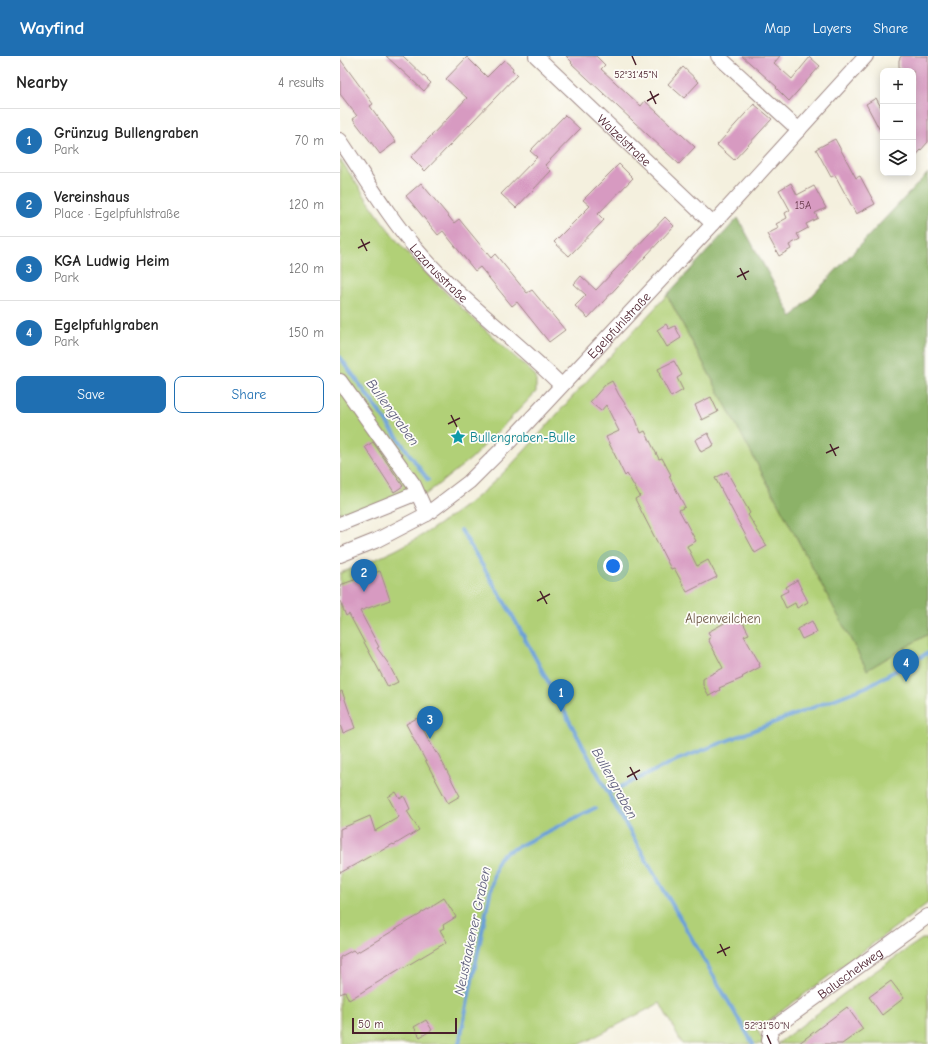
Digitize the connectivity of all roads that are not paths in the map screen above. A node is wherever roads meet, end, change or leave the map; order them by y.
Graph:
1 (536, 56) edge
2 (718, 56) edge
3 (866, 56) edge
4 (799, 130) junction
5 (340, 140) edge
6 (713, 224) junction
7 (340, 381) edge
8 (561, 385) junction
9 (417, 493) junction
10 (427, 514) junction
11 (340, 524) edge
12 (340, 555) edge
13 (928, 916) edge
14 (771, 1044) edge

1 - 6 street, Walzelstraße
2 - 4 street
3 - 4 street, Egelpfuhlstraße
4 - 6 street, Egelpfuhlstraße
5 - 8 street, Lazarusstraße
6 - 8 street, Egelpfuhlstraße
7 - 9 street
8 - 10 street, Egelpfuhlstraße
9 - 10 street
9 - 11 street
10 - 12 street, Egelpfuhlstraße
13 - 14 street, Baluschekweg

